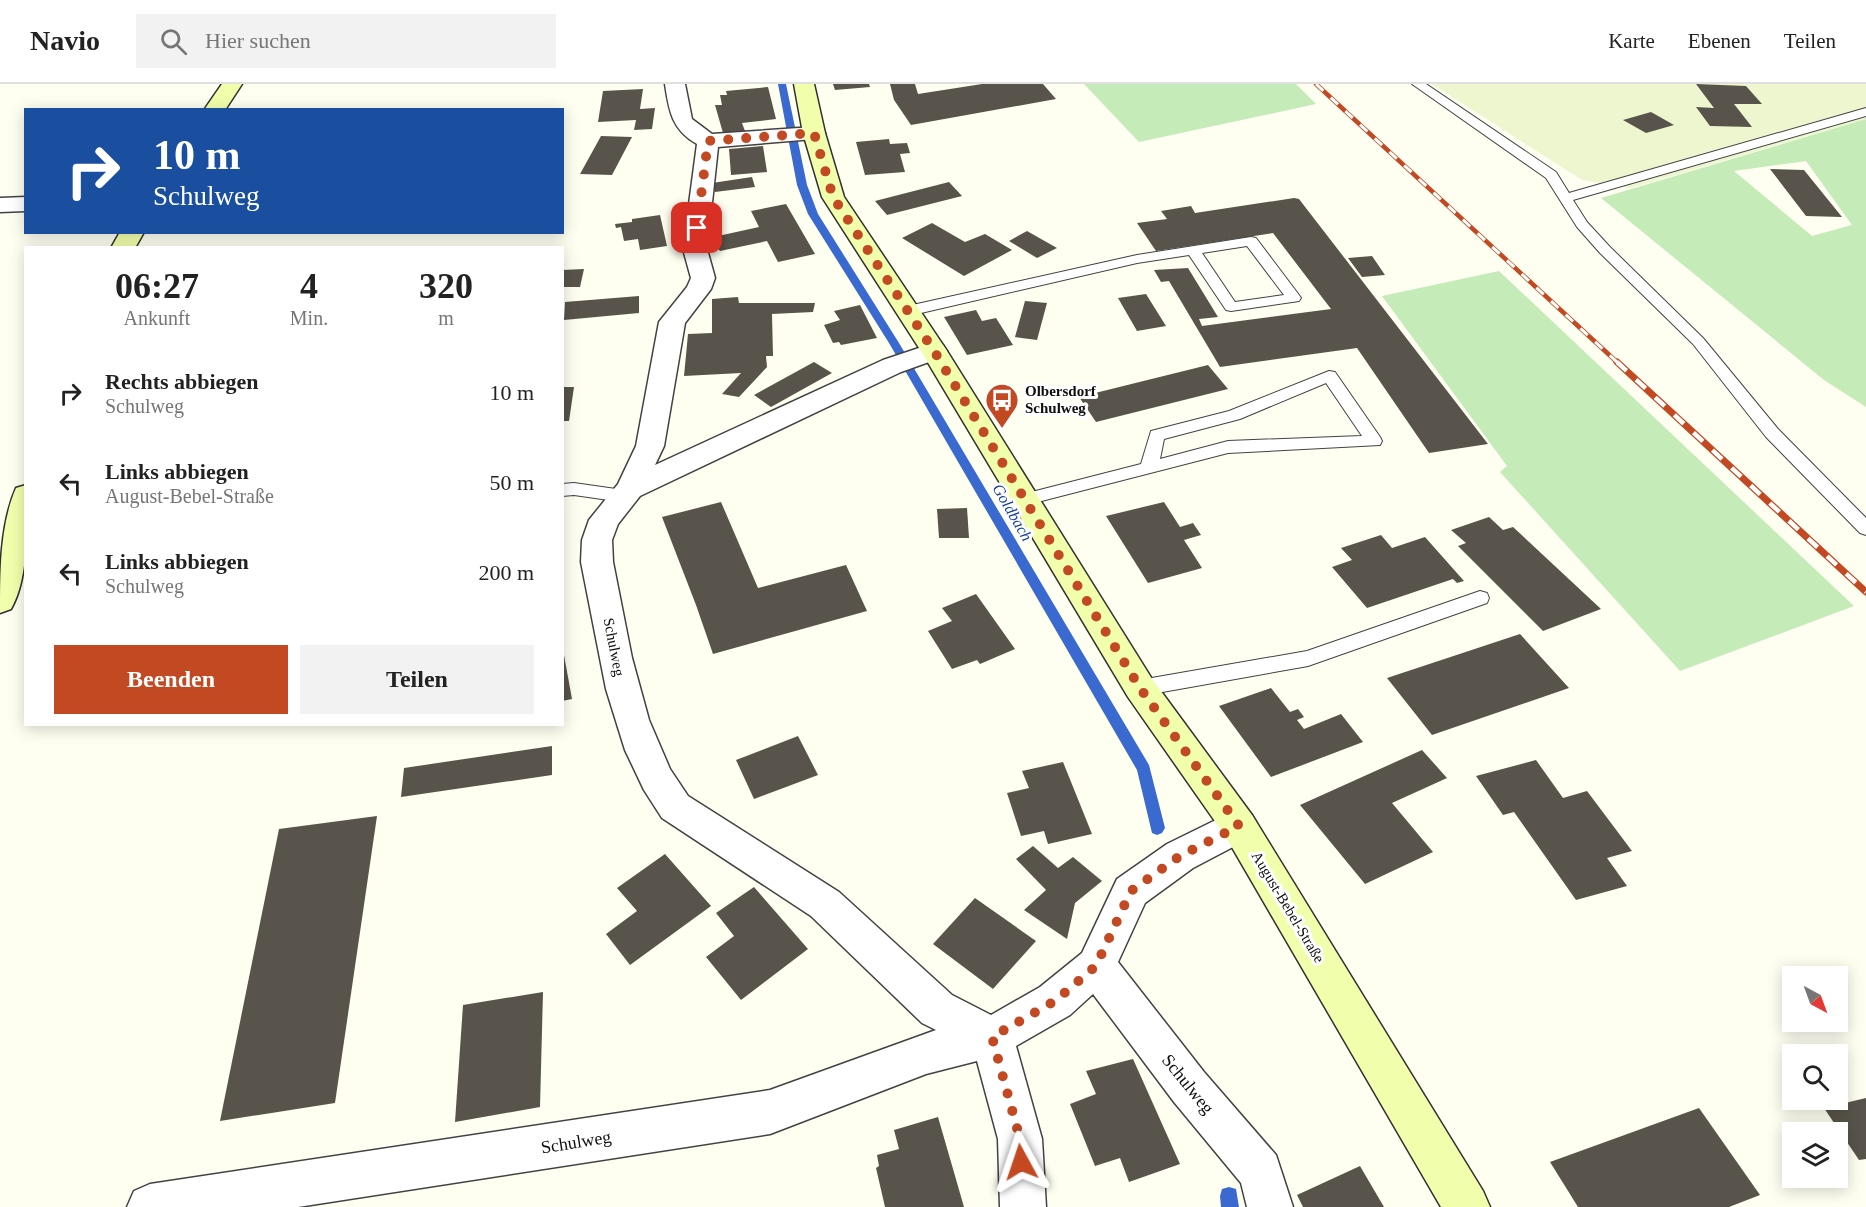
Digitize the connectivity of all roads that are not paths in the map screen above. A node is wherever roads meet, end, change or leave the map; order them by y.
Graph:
1 (232, 84) edge
2 (675, 84) edge
3 (804, 84) edge
4 (1418, 84) edge
5 (215, 108) edge
6 (1866, 112) edge
7 (814, 133) junction
8 (708, 141) junction
9 (1565, 198) junction
10 (24, 204) edge
11 (0, 205) edge
12 (1193, 250) junction
13 (908, 311) junction
14 (934, 351) junction
15 (1149, 467) junction
16 (564, 490) edge
17 (627, 492) junction
18 (1026, 499) junction
19 (24, 503) edge
20 (1866, 529) edge
21 (0, 595) edge
22 (1480, 598) dead end
23 (1140, 688) junction
24 (1239, 826) junction
25 (1096, 966) junction
26 (992, 1037) junction
27 (150, 1207) edge
28 (1023, 1207) edge
29 (1270, 1207) edge
30 (1467, 1207) edge

1 - 5 street
2 - 8 street
3 - 7 street, August-Bebel-Straße
4 - 9 lane
6 - 9 lane
7 - 8 street
7 - 13 street, August-Bebel-Straße
8 - 17 street, Schulweg
9 - 20 lane
10 - 11 street
12 - 12 lane
12 - 13 lane
13 - 14 street, August-Bebel-Straße
14 - 17 street, Schulweg
14 - 18 street, August-Bebel-Straße
15 - 15 lane
15 - 18 lane
16 - 17 lane
17 - 26 street, Schulweg
18 - 23 street, August-Bebel-Straße
19 - 21 street
22 - 23 lane
23 - 24 street, August-Bebel-Straße
24 - 25 street, Schulweg
24 - 30 street, August-Bebel-Straße
25 - 26 street, Schulweg
25 - 29 street, Schulweg
26 - 27 street, Schulweg
26 - 28 street

